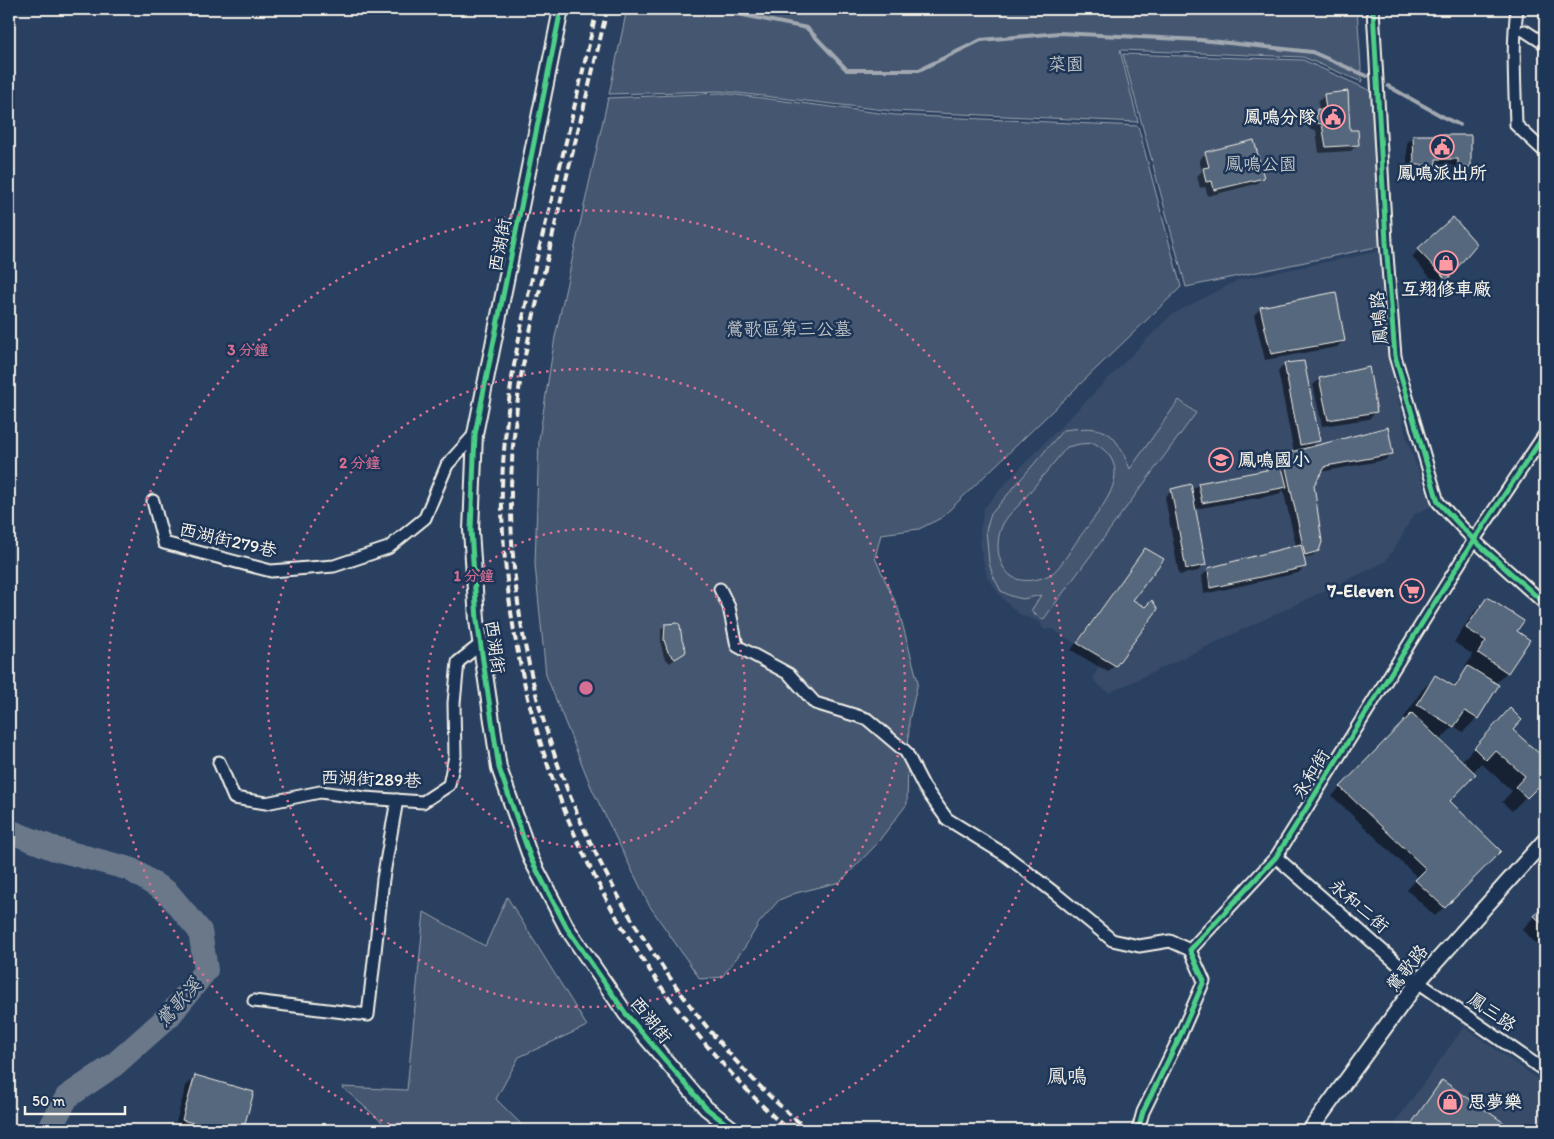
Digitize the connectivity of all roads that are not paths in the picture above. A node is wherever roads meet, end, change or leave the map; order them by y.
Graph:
1 (559, 9) edge
2 (1373, 9) edge
3 (1517, 9) edge
4 (1525, 31) dead end
5 (1545, 44) edge
6 (1545, 152) edge
7 (476, 434) junction
8 (1545, 434) edge
9 (153, 500) dead end
10 (1474, 540) junction
11 (720, 589) dead end
12 (1545, 604) edge
13 (481, 644) junction
14 (220, 762) dead end
15 (397, 800) junction
16 (1545, 840) edge
17 (1276, 857) junction
18 (1190, 950) junction
19 (1418, 982) junction
20 (254, 1000) dead end
21 (1545, 1071) edge
22 (734, 1130) edge
23 (1138, 1130) edge
24 (1310, 1130) edge

1 - 7 street, 西湖街
2 - 10 street, 鳳鳴路
3 - 6 street
4 - 5 street
7 - 9 street, 西湖街279巷
7 - 13 street, 西湖街
8 - 10 street, 永和街
10 - 12 street, 鳳鳴路
10 - 17 street, 永和街
11 - 18 street
13 - 15 street, 西湖街289巷
13 - 22 street, 西湖街
14 - 15 street, 西湖街289巷
15 - 20 street
16 - 19 street, 鶯歌路
17 - 18 street, 永和街
17 - 19 street, 永和二街
18 - 23 street
19 - 21 street, 鳳三路
19 - 24 street, 鶯歌路

